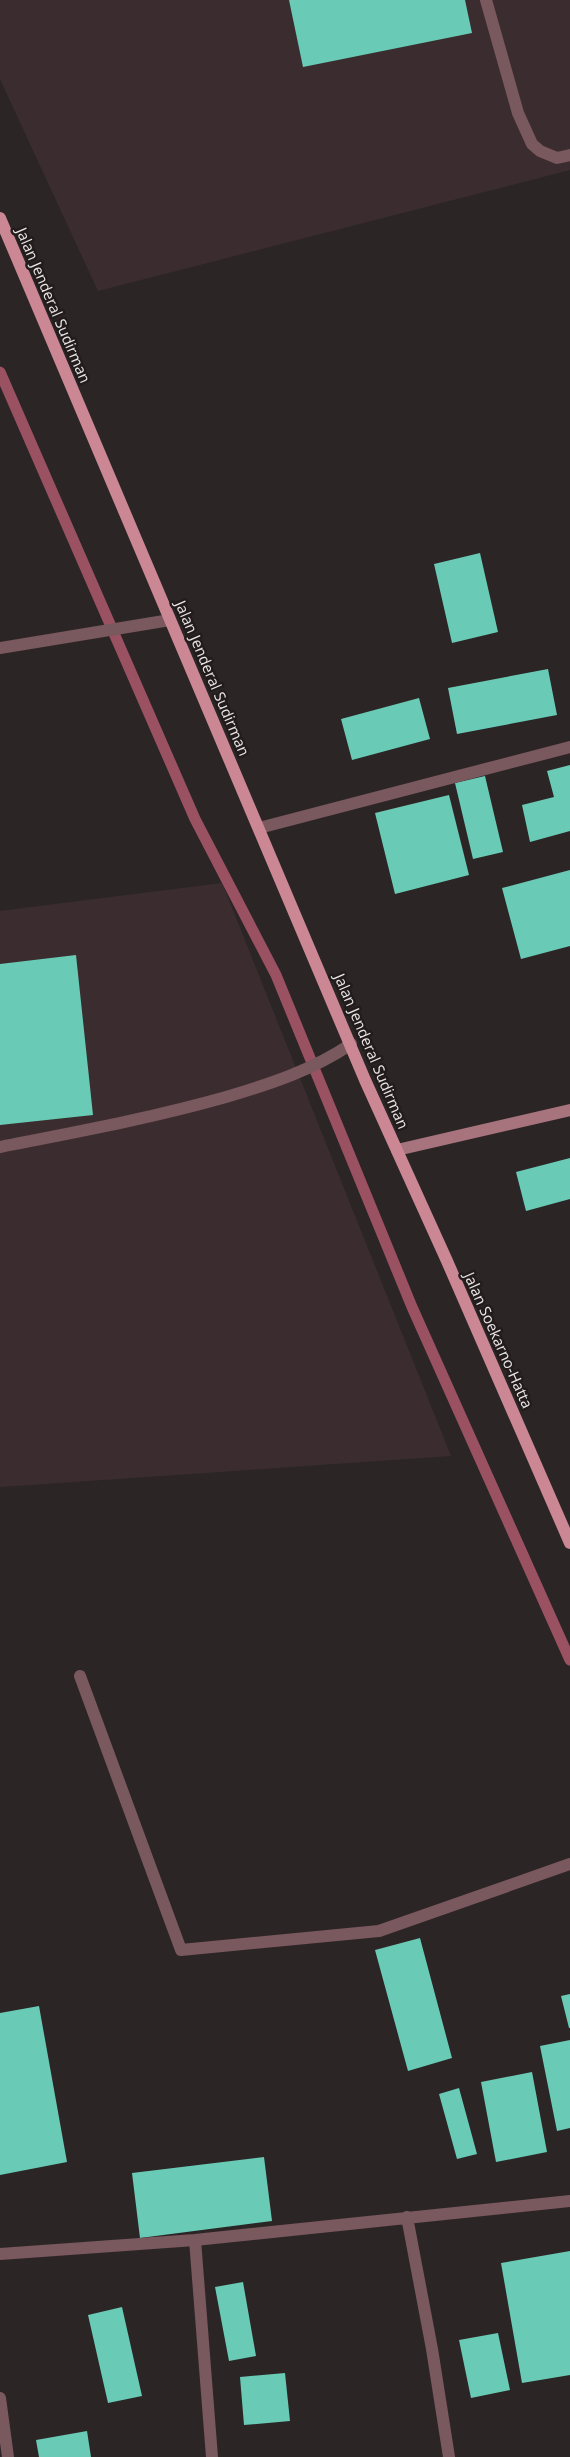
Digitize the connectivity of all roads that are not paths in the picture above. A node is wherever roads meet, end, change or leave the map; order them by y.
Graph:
1 (486, 0) edge
2 (570, 155) edge
3 (0, 218) edge
4 (170, 620) junction
5 (0, 648) edge
6 (570, 747) edge
7 (259, 828) junction
8 (351, 1044) junction
9 (570, 1110) edge
10 (0, 1147) edge
11 (396, 1150) junction
12 (570, 1543) edge
13 (80, 1676) dead end
14 (570, 1864) edge
15 (570, 2201) edge
16 (407, 2217) junction
17 (195, 2240) junction
18 (0, 2254) edge
19 (0, 2398) edge
20 (8, 2457) edge
21 (212, 2457) edge
22 (449, 2457) edge

1 - 2 street
3 - 4 main road, Jalan Jenderal Sudirman
4 - 5 street
4 - 7 main road, Jalan Jenderal Sudirman
6 - 7 street
7 - 8 main road, Jalan Jenderal Sudirman
8 - 10 street
8 - 11 main road, Jalan Jenderal Sudirman
9 - 11 street
11 - 12 main road, Jalan Soekarno-Hatta
13 - 14 street
15 - 16 street
16 - 17 street
16 - 22 street
17 - 18 street
17 - 21 street
19 - 20 street

